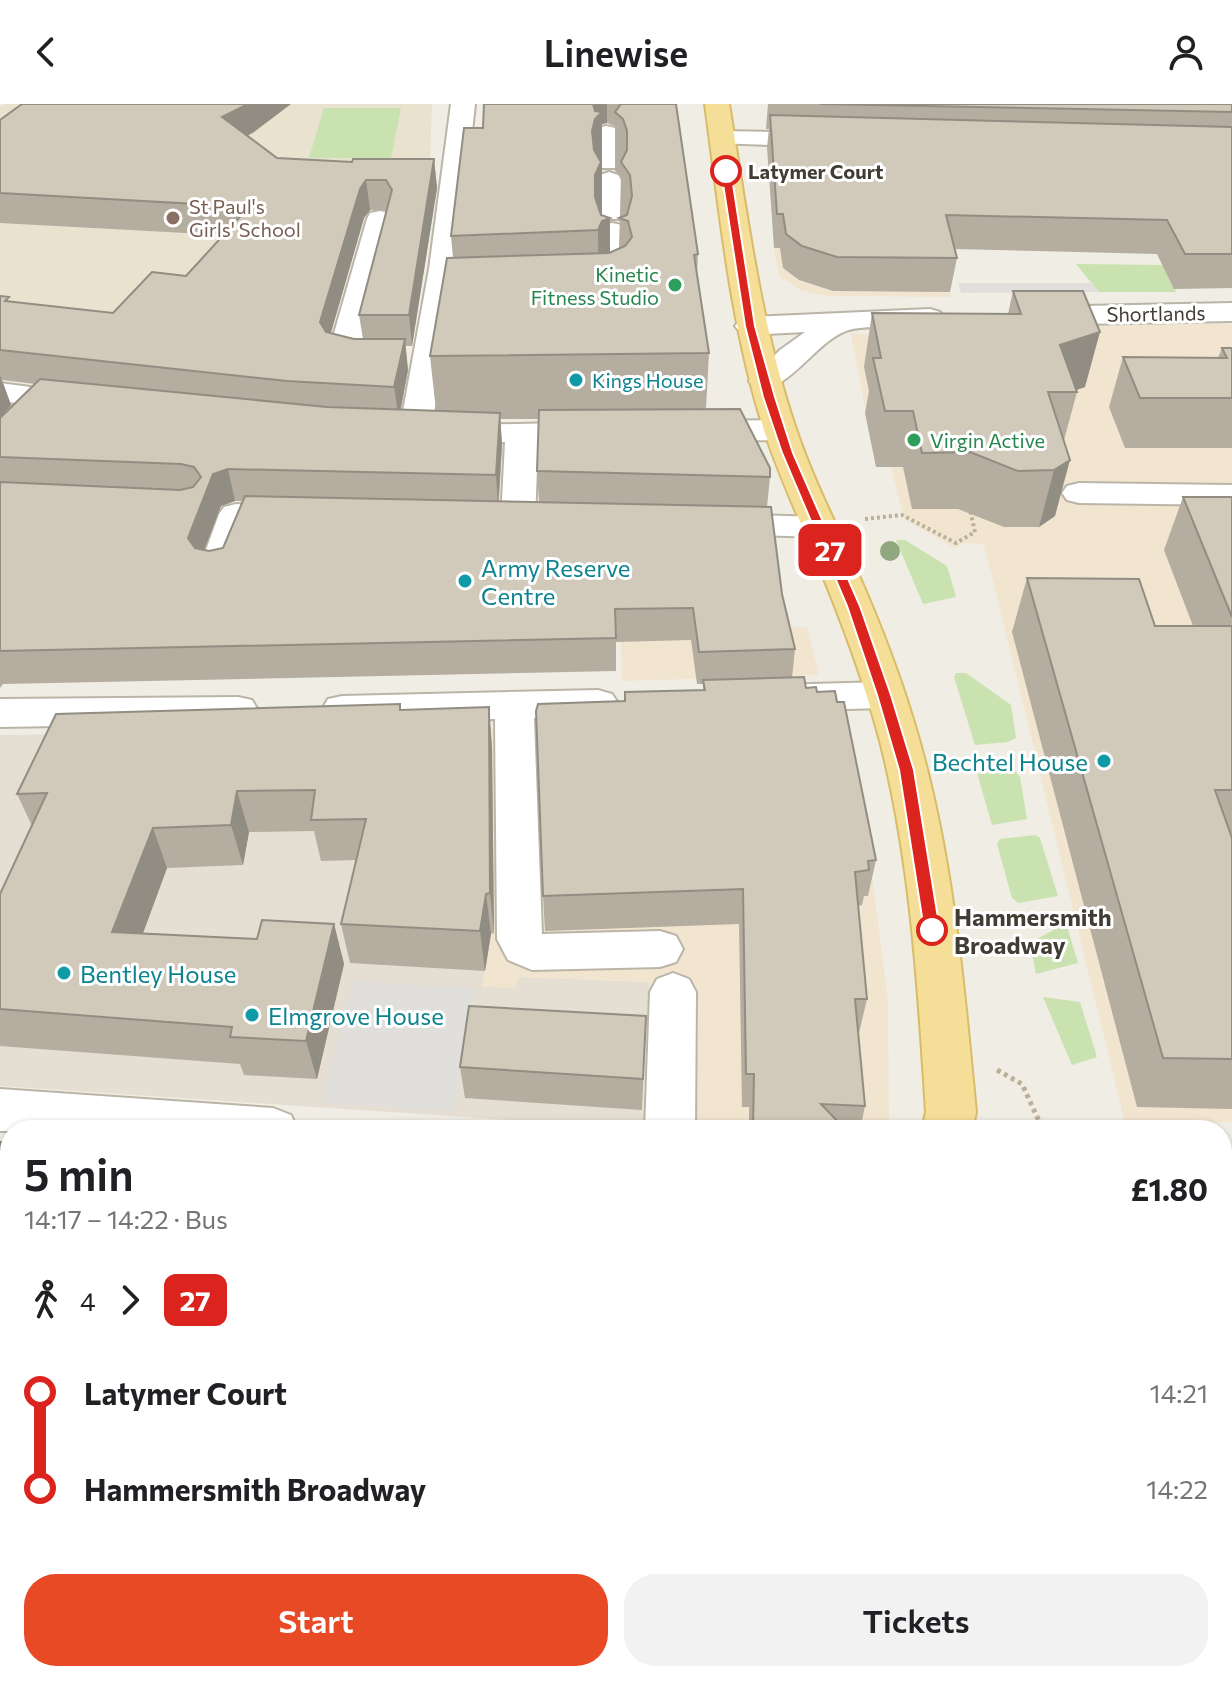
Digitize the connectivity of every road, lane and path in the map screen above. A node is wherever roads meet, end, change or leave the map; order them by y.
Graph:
1 (463, 104) edge
2 (717, 104) edge
3 (605, 118) edge
4 (722, 138) junction
5 (845, 141) edge
6 (380, 219) dead end
7 (741, 272) junction
8 (615, 286) edge
9 (470, 309) edge
10 (439, 310) junction
11 (1232, 312) edge
12 (1012, 316) edge
13 (965, 317) edge
14 (841, 321) junction
15 (750, 326) junction
16 (429, 358) junction
17 (765, 381) junction
18 (0, 392) edge
19 (40, 398) junction
20 (116, 407) edge
21 (10, 429) edge
22 (780, 430) junction
23 (522, 433) junction
24 (1079, 493) dead end
25 (1232, 495) edge
26 (969, 509) dead end
27 (332, 516) edge
28 (865, 519) dead end
29 (517, 520) edge
30 (679, 524) edge
31 (820, 527) junction
32 (217, 569) edge
33 (884, 695) junction
34 (737, 699) edge
35 (641, 702) edge
36 (514, 705) junction
37 (0, 713) edge
38 (1002, 1072) dead end
39 (0, 1110) edge
40 (136, 1120) edge
41 (670, 1120) edge
42 (955, 1120) edge
43 (1038, 1120) edge

1 - 10 street
2 - 4 main road
3 - 8 street
4 - 5 street
4 - 7 main road
6 - 16 street
7 - 14 street
7 - 15 main road
9 - 10 street
10 - 16 street
11 - 12 street, Shortlands
13 - 14 street
14 - 15 street
14 - 17 street
15 - 17 main road
16 - 23 street
17 - 22 main road
18 - 19 street
19 - 20 street
19 - 21 street
22 - 23 street
22 - 31 main road
23 - 29 street
24 - 25 street
26 - 28 path
27 - 32 street
30 - 31 street
31 - 33 main road
33 - 34 street
33 - 42 main road
35 - 36 street
36 - 37 street
36 - 41 street
38 - 43 path
39 - 40 street

